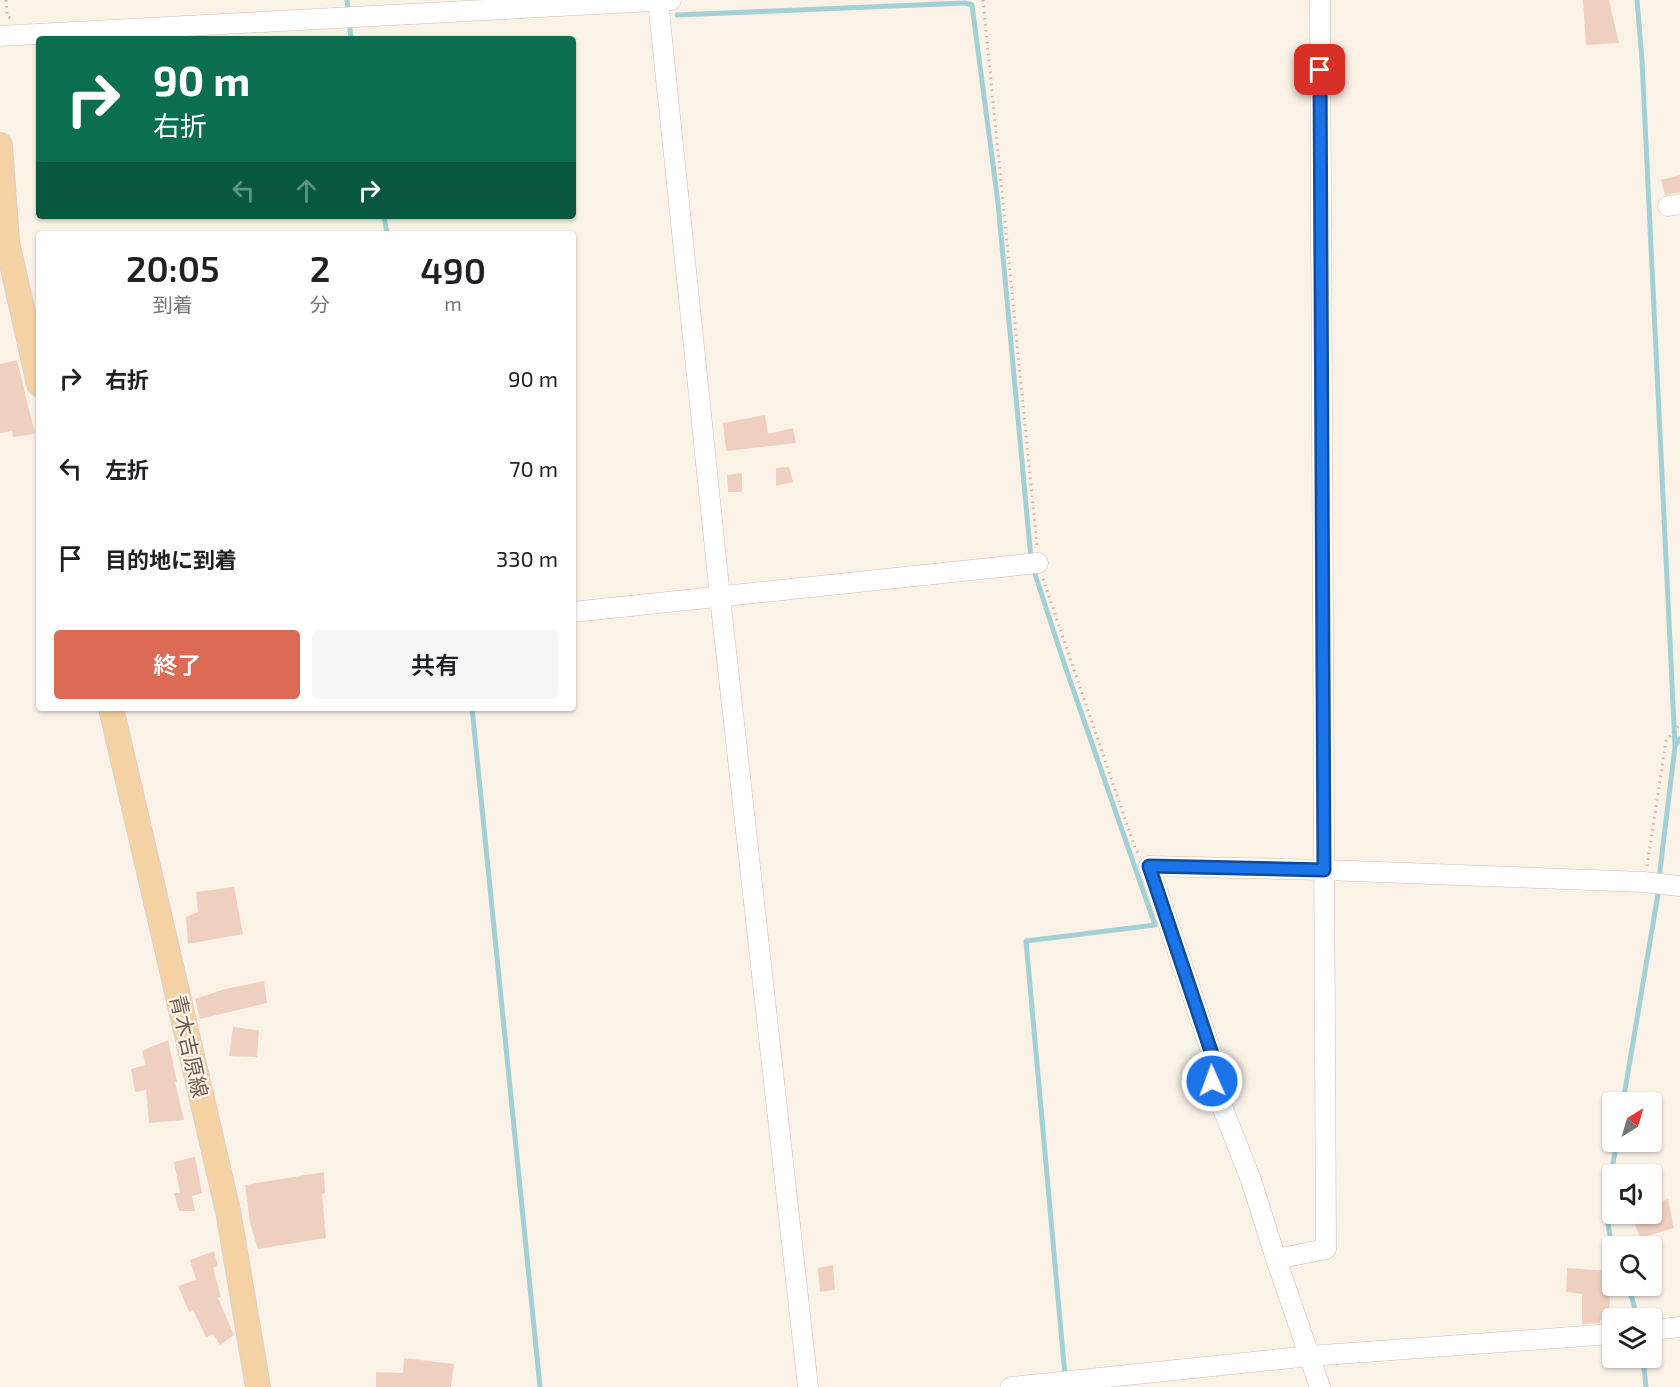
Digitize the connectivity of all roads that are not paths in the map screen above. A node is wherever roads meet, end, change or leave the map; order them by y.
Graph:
1 (671, 0) edge
2 (1320, 0) edge
3 (658, 1) edge
4 (0, 36) edge
5 (0, 145) edge
6 (2, 209) edge
7 (36, 371) edge
8 (1038, 563) road end
9 (720, 597) junction
10 (576, 612) edge
11 (112, 711) edge
12 (1324, 870) junction
13 (1680, 886) edge
14 (1276, 1258) junction
15 (1680, 1327) edge
16 (1662, 1329) edge
17 (1602, 1335) edge
18 (1310, 1356) junction
19 (258, 1387) edge
20 (808, 1387) edge
21 (1011, 1387) edge
22 (1320, 1387) edge

1 - 3 street
2 - 12 street
3 - 4 street
3 - 9 street
5 - 6 main road
6 - 7 main road
8 - 9 street
9 - 10 street
9 - 20 street
11 - 19 main road, 青木吉原線
12 - 13 street
12 - 14 street
12 - 14 street
14 - 18 street
15 - 16 street
17 - 18 street
18 - 21 street
18 - 22 street

